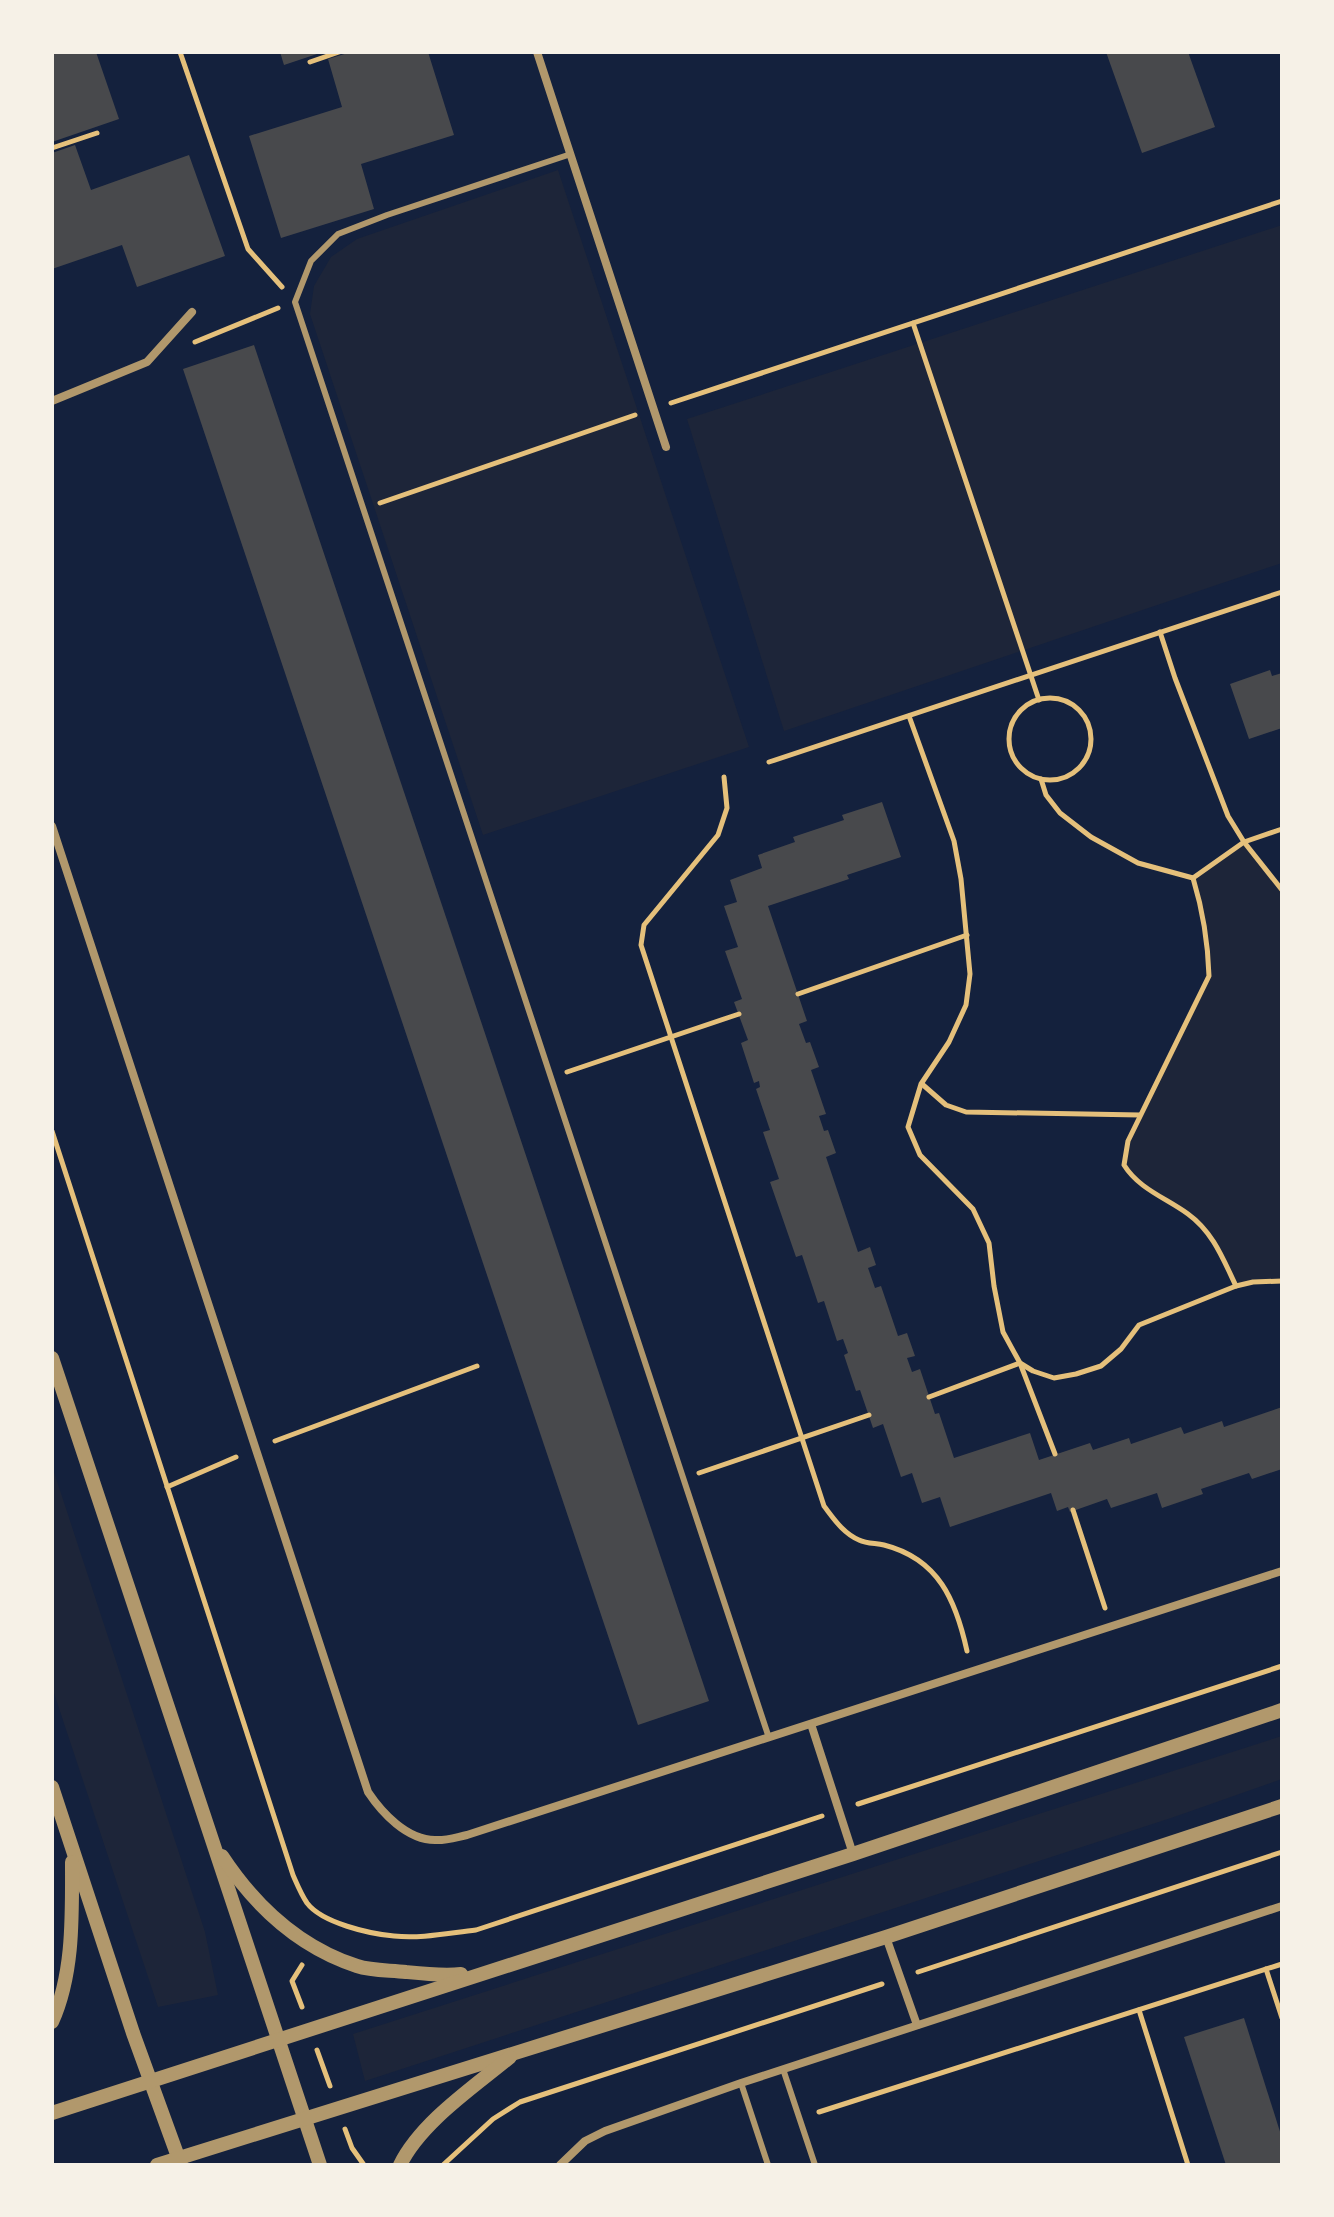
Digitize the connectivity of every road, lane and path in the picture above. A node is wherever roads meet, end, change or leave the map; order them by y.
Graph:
1 (180, 52) edge
2 (339, 52) edge
3 (537, 52) edge
4 (310, 62) dead end
5 (97, 133) dead end
6 (52, 148) edge
7 (571, 154) junction
8 (1282, 201) edge
9 (295, 302) junction
10 (192, 312) dead end
11 (913, 323) junction
12 (192, 344) dead end
13 (52, 401) edge
14 (654, 409) junction
15 (666, 447) dead end
16 (364, 509) junction
17 (1282, 592) edge
18 (1160, 632) junction
19 (1032, 675) junction
20 (1039, 700) junction
21 (909, 716) junction
22 (769, 762) dead end
23 (724, 777) dead end
24 (1041, 779) junction
25 (52, 826) edge
26 (1282, 829) edge
27 (1244, 842) junction
28 (1193, 878) junction
29 (1282, 890) edge
30 (967, 935) junction
31 (798, 994) dead end
32 (739, 1014) dead end
33 (671, 1037) junction
34 (551, 1078) junction
35 (921, 1084) junction
36 (1140, 1115) junction
37 (52, 1131) edge
38 (1282, 1281) edge
39 (1236, 1286) junction
40 (52, 1358) edge
41 (1020, 1363) junction
42 (477, 1366) dead end
43 (929, 1397) dead end
44 (869, 1415) dead end
45 (802, 1437) junction
46 (256, 1449) junction
47 (1055, 1454) dead end
48 (683, 1479) junction
49 (167, 1487) junction
50 (1073, 1510) dead end
51 (1282, 1571) edge
52 (1111, 1626) junction
53 (1282, 1666) edge
54 (971, 1672) junction
55 (1282, 1710) edge
56 (811, 1724) junction
57 (769, 1738) junction
58 (52, 1787) edge
59 (1282, 1806) edge
60 (839, 1810) junction
61 (211, 1841) junction
62 (72, 1846) junction
63 (1282, 1852) edge
64 (853, 1854) junction
65 (1282, 1906) edge
66 (886, 1937) junction
67 (1282, 1964) edge
68 (1266, 1969) junction
69 (490, 1971) junction
70 (901, 1978) junction
71 (1139, 2010) junction
72 (1282, 2018) edge
73 (52, 2022) edge
74 (917, 2025) junction
75 (277, 2039) junction
76 (516, 2052) junction
77 (783, 2069) junction
78 (151, 2079) junction
79 (741, 2083) junction
80 (52, 2113) edge
81 (305, 2119) junction
82 (800, 2119) junction
83 (180, 2162) edge
84 (157, 2165) edge
85 (320, 2165) edge
86 (400, 2165) edge
87 (443, 2165) edge
88 (560, 2165) edge
89 (768, 2165) edge
90 (815, 2165) edge
91 (1188, 2165) edge

1 - 9 path
2 - 4 path
3 - 7 street
5 - 6 path
7 - 9 lane
7 - 14 street
8 - 11 path
9 - 12 path
9 - 16 lane
10 - 13 street
11 - 14 path
11 - 19 path
14 - 15 street
14 - 16 path
16 - 34 lane
17 - 18 path
18 - 19 path
18 - 27 path
19 - 20 path
19 - 21 path
20 - 24 path
20 - 24 path
21 - 22 path
21 - 30 path
23 - 33 path
24 - 28 path
25 - 46 street
26 - 27 path
27 - 28 path
27 - 29 path
28 - 36 path
30 - 31 path
30 - 35 path
32 - 33 path
33 - 34 path
33 - 45 path
34 - 48 lane
35 - 36 path
35 - 41 path
36 - 39 path
37 - 49 path
38 - 39 path
39 - 41 path
40 - 61 street
41 - 43 path
41 - 47 path
42 - 46 path
44 - 45 path
45 - 48 path
45 - 54 path
46 - 49 path
46 - 57 street
48 - 57 lane
49 - 60 path
50 - 52 path
51 - 52 street
52 - 54 street
53 - 60 path
54 - 56 street
55 - 64 street
56 - 57 street
56 - 60 street
58 - 62 street
59 - 66 street
60 - 64 street
61 - 69 street
61 - 75 street
62 - 73 street
62 - 78 street
63 - 70 path
64 - 69 street
65 - 74 street
66 - 70 street
66 - 76 street
67 - 68 path
68 - 71 path
68 - 72 path
69 - 75 street
70 - 74 street
70 - 87 path
71 - 82 path
71 - 91 path
74 - 77 street
75 - 78 street
75 - 81 street
76 - 81 street
76 - 86 street
77 - 79 street
77 - 82 lane
78 - 80 street
78 - 83 street
79 - 88 street
79 - 89 lane
81 - 83 street
81 - 85 street
82 - 90 lane
83 - 84 street

